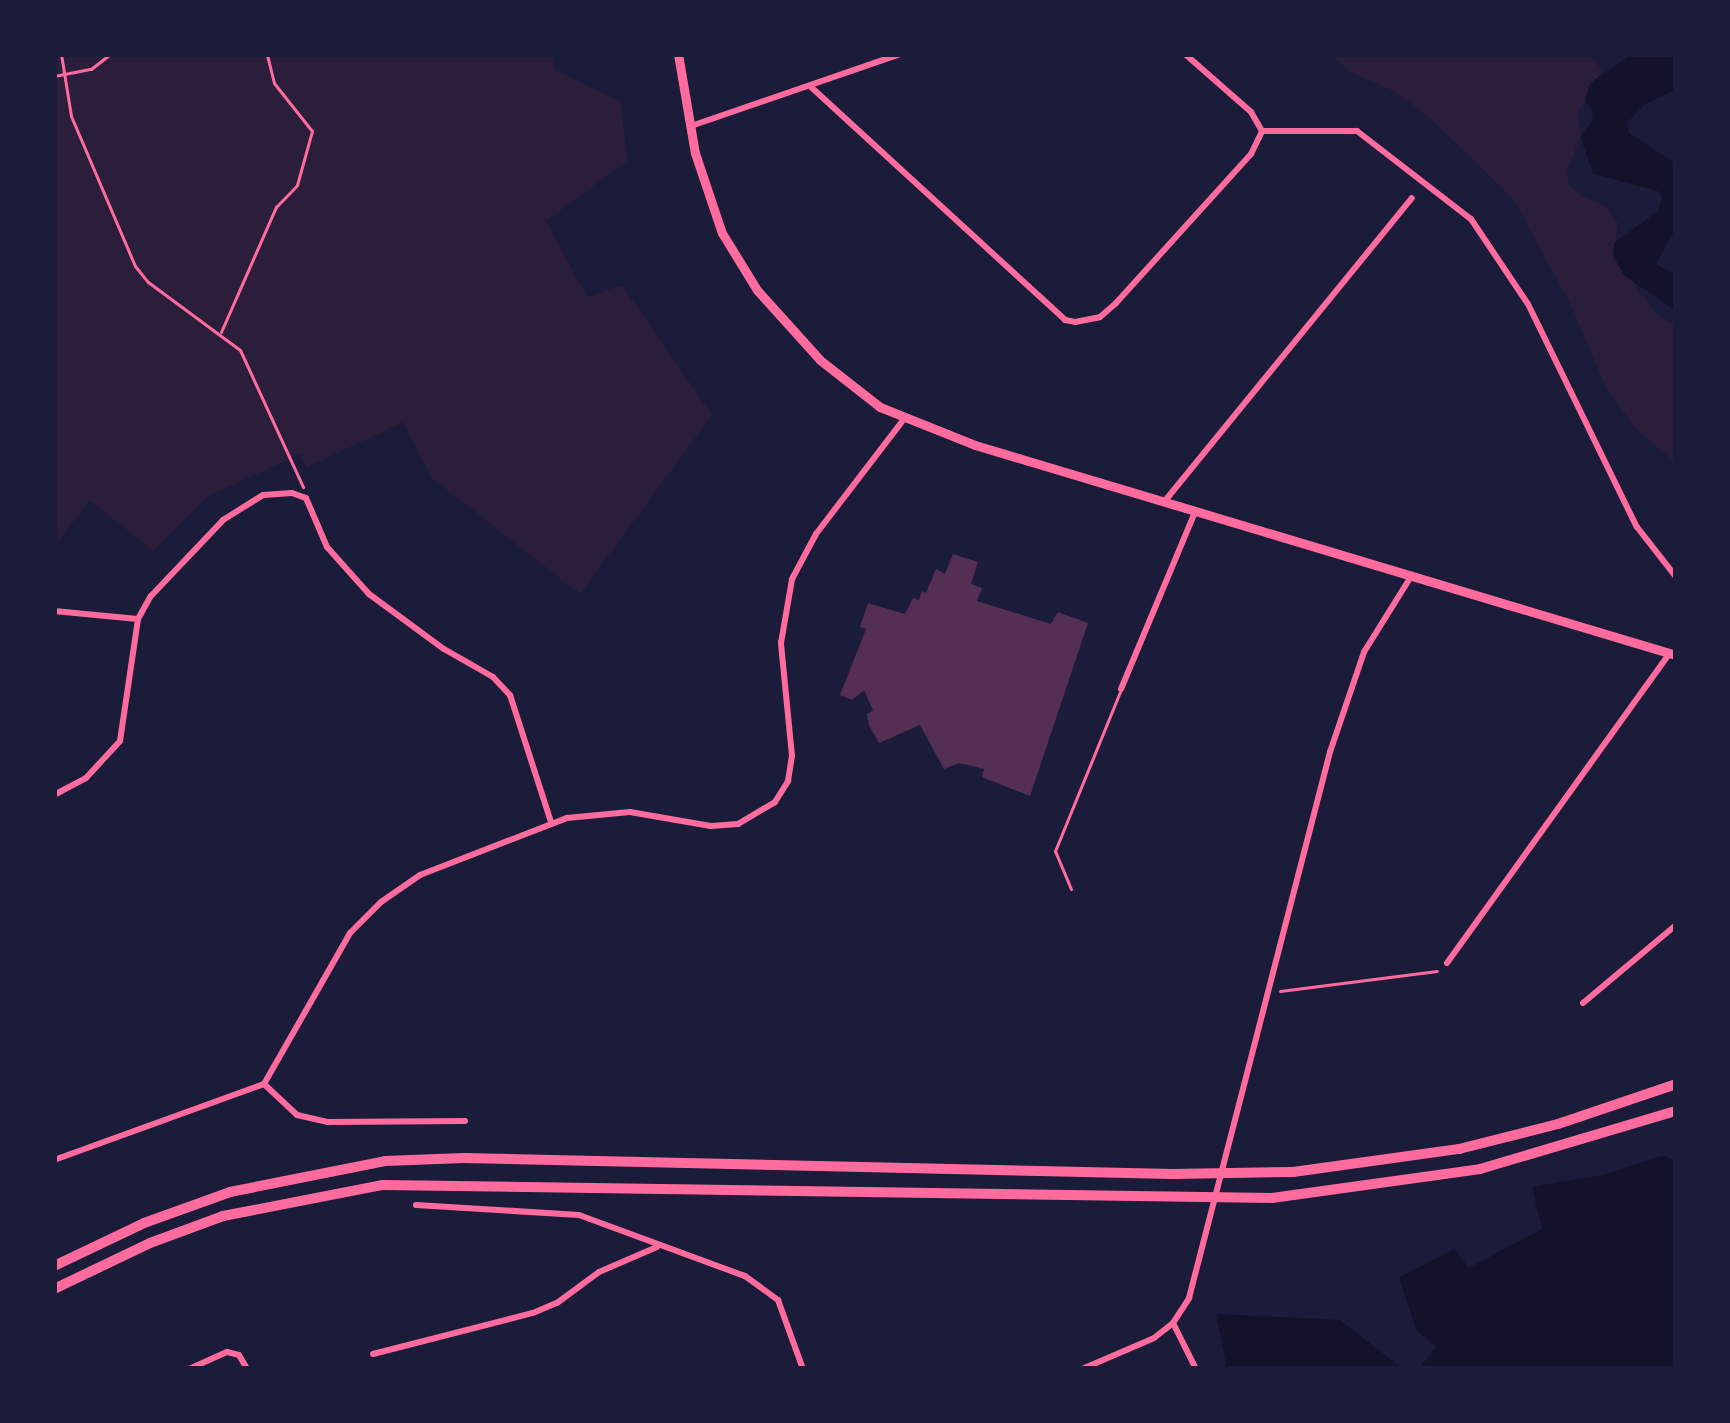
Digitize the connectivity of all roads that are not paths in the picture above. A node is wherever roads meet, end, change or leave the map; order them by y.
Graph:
1 (678, 54) edge
2 (899, 54) edge
3 (1185, 54) edge
4 (812, 87) junction
5 (691, 126) junction
6 (1262, 131) junction
7 (1412, 198) dead end
8 (904, 419) junction
9 (1163, 502) junction
10 (1195, 512) junction
11 (1412, 575) junction
12 (1676, 577) edge
13 (54, 611) edge
14 (138, 619) junction
15 (1672, 654) edge
16 (1121, 689) joint
17 (54, 795) edge
18 (551, 822) junction
19 (1070, 890) dead end
20 (1676, 925) edge
21 (1447, 963) road end
22 (1583, 1004) dead end
23 (265, 1084) junction
24 (1676, 1084) edge
25 (1676, 1111) edge
26 (465, 1121) dead end
27 (54, 1160) edge
28 (416, 1205) dead end
29 (657, 1247) junction
30 (54, 1266) edge
31 (54, 1289) edge
32 (1172, 1323) junction
33 (373, 1354) dead end
34 (189, 1369) edge
35 (247, 1369) edge
36 (803, 1369) edge
37 (1082, 1369) edge
38 (1196, 1369) edge

1 - 5 main road
2 - 4 street
3 - 6 street
4 - 5 street
4 - 6 street
5 - 8 main road
6 - 12 street
7 - 9 street
8 - 9 main road
8 - 18 street
9 - 10 main road
10 - 11 main road
10 - 16 street
11 - 15 main road
11 - 32 street
13 - 14 street
14 - 17 street
14 - 18 street
15 - 21 street
16 - 19 lane
18 - 23 street
20 - 22 street
23 - 26 street
23 - 27 street
24 - 30 highway
25 - 31 highway
28 - 29 street
29 - 33 street
29 - 36 street
32 - 37 street
32 - 38 street
34 - 35 street

